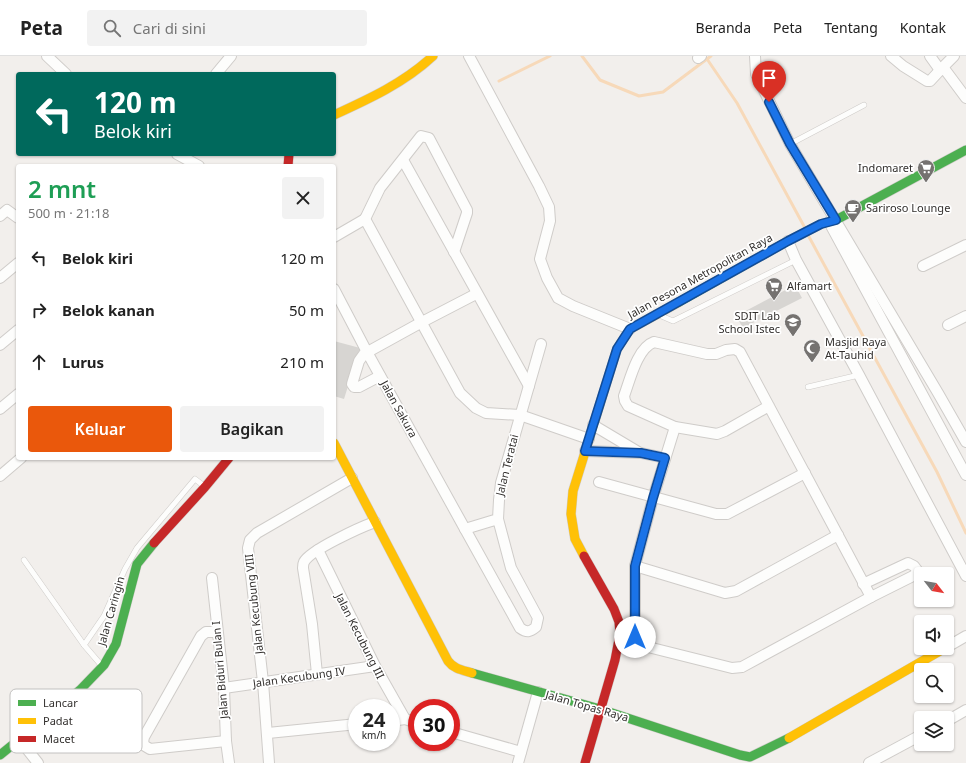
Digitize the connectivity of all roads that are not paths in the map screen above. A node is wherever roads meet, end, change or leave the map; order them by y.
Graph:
1 (47, 56) edge
2 (231, 56) edge
3 (433, 56) edge
4 (469, 56) edge
5 (755, 56) edge
6 (891, 56) edge
7 (930, 56) edge
8 (954, 56) edge
9 (941, 68) junction
10 (64, 72) edge
11 (218, 72) edge
12 (966, 98) edge
13 (864, 105) dead end
14 (336, 115) edge
15 (790, 144) junction
16 (966, 150) edge
17 (182, 156) edge
18 (403, 160) junction
19 (196, 164) edge
20 (2, 211) edge
21 (16, 217) edge
22 (365, 219) junction
23 (829, 222) junction
24 (336, 236) edge
25 (791, 240) junction
26 (966, 245) edge
27 (454, 252) junction
28 (796, 260) junction
29 (923, 266) dead end
30 (16, 269) edge
31 (0, 278) edge
32 (336, 293) edge
33 (476, 294) junction
34 (658, 314) junction
35 (966, 316) edge
36 (422, 322) junction
37 (948, 325) dead end
38 (630, 329) junction
39 (16, 332) edge
40 (541, 344) dead end
41 (0, 345) edge
42 (367, 352) junction
43 (380, 376) junction
44 (859, 376) junction
45 (529, 386) junction
46 (808, 387) dead end
47 (16, 396) edge
48 (769, 406) junction
49 (0, 409) edge
50 (520, 415) junction
51 (593, 425) junction
52 (675, 427) junction
53 (588, 439) junction
54 (966, 442) edge
55 (336, 447) edge
56 (585, 451) junction
57 (641, 453) junction
58 (665, 458) junction
59 (19, 460) edge
60 (225, 461) edge
61 (804, 473) junction
62 (966, 475) edge
63 (0, 476) edge
64 (352, 478) junction
65 (599, 482) dead end
66 (205, 487) junction
67 (653, 498) junction
68 (498, 520) junction
69 (375, 522) junction
70 (465, 529) junction
71 (838, 535) junction
72 (318, 550) junction
73 (24, 560) dead end
74 (635, 566) junction
75 (966, 576) edge
76 (212, 578) dead end
77 (863, 584) junction
78 (871, 597) junction
79 (536, 628) joint
80 (217, 632) junction
81 (966, 636) edge
82 (954, 643) edge
83 (84, 645) junction
84 (934, 655) edge
85 (375, 666) junction
86 (103, 667) junction
87 (317, 674) junction
88 (263, 682) junction
89 (224, 688) junction
90 (81, 689) edge
91 (538, 692) junction
92 (600, 709) junction
93 (966, 710) edge
94 (954, 717) edge
95 (400, 720) edge
96 (405, 720) junction
97 (408, 721) edge
98 (348, 725) edge
99 (268, 733) junction
100 (460, 735) edge
101 (914, 739) edge
102 (226, 741) junction
103 (10, 747) edge
104 (521, 752) junction
105 (30, 753) edge
106 (0, 755) edge
107 (38, 763) edge
108 (229, 763) edge
109 (269, 763) edge
110 (518, 763) edge
111 (585, 763) edge
112 (869, 763) edge

1 - 10 street
2 - 11 street
3 - 14 street
4 - 38 street
5 - 15 street
6 - 9 street
7 - 9 street
8 - 9 street
9 - 12 street
13 - 15 lane
15 - 23 street
16 - 23 street, Jalan Pesona Metropolitan Raya
17 - 19 street
18 - 22 street
18 - 27 street
18 - 27 street
20 - 21 street
22 - 24 street
22 - 36 street
23 - 25 street, Jalan Pesona Metropolitan Raya
23 - 54 street
23 - 62 street
25 - 28 street
25 - 34 street, Jalan Pesona Metropolitan Raya
26 - 29 street
27 - 33 street
28 - 34 lane
28 - 44 street
30 - 31 street
32 - 42 street, Jalan Sakura
33 - 36 street
33 - 45 street
34 - 38 street, Jalan Pesona Metropolitan Raya
35 - 37 street
36 - 42 street
36 - 50 street
38 - 51 street, Jalan Pesona Metropolitan Raya
39 - 41 street
40 - 45 street, Jalan Teratai
42 - 43 street, Jalan Sakura
42 - 43 street
43 - 70 street, Jalan Sakura
44 - 46 lane
44 - 75 street
45 - 50 street, Jalan Teratai
47 - 49 street
48 - 52 street
48 - 52 street
48 - 61 street
50 - 53 street
50 - 68 street, Jalan Teratai
51 - 53 street, Jalan Pesona Metropolitan Raya
51 - 57 street
52 - 58 street
53 - 56 street, Jalan Pesona Metropolitan Raya
55 - 64 street, Jalan Topas Raya
56 - 57 street
56 - 92 street, Jalan Pesona Metropolitan Raya
57 - 58 street
58 - 67 street
59 - 63 street
60 - 66 street, Jalan Caringin
61 - 67 street
61 - 71 street
64 - 69 street, Jalan Topas Raya
64 - 88 street, Jalan Kecubung VIII
65 - 67 street
66 - 83 lane
66 - 86 street, Jalan Caringin
67 - 74 street
68 - 70 street
68 - 79 street, Jalan Teratai
69 - 72 street
69 - 91 street, Jalan Topas Raya
70 - 79 street, Jalan Sakura
71 - 74 street
71 - 77 street
72 - 85 street, Jalan Kecubung III
72 - 87 street
73 - 83 lane
74 - 78 street
76 - 80 street, Jalan Biduri Bulan I
77 - 78 street
77 - 78 street
80 - 89 street, Jalan Biduri Bulan I
80 - 102 street
81 - 82 street, Jalan Topas Raya
83 - 86 lane
84 - 92 street, Jalan Topas Raya
85 - 87 street, Jalan Kecubung IV
85 - 96 street, Jalan Kecubung III
86 - 90 street, Jalan Caringin
87 - 88 street, Jalan Kecubung IV
88 - 89 street, Jalan Kecubung IV
88 - 99 street, Jalan Kecubung VIII
89 - 102 street, Jalan Biduri Bulan I
91 - 92 street, Jalan Topas Raya
91 - 104 street
92 - 111 street
93 - 94 street
95 - 96 street
96 - 97 street
98 - 99 street
99 - 109 street, Jalan Kecubung VIII
100 - 104 street
101 - 112 street
102 - 108 street, Jalan Biduri Bulan I
103 - 106 street, Jalan Caringin
104 - 110 street
105 - 107 street

